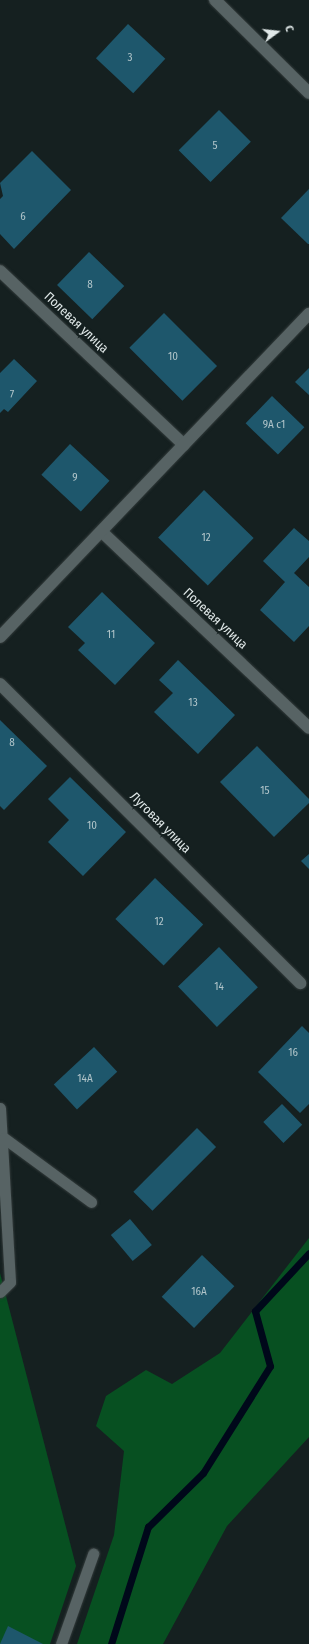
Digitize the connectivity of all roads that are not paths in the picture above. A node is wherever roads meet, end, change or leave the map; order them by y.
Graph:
1 (215, 0) edge
2 (309, 93) edge
3 (0, 271) edge
4 (309, 314) edge
5 (184, 445) junction
6 (102, 532) junction
7 (0, 637) edge
8 (0, 684) edge
9 (309, 728) edge
10 (300, 982) dead end
11 (0, 1108) edge
12 (4, 1138) junction
13 (91, 1202) dead end
14 (0, 1292) edge
15 (93, 1554) dead end
16 (61, 1644) edge

1 - 2 street
3 - 5 street, Полевая улица
4 - 5 street
5 - 6 street
6 - 7 street
6 - 9 street, Полевая улица
8 - 10 street, Луговая улица
11 - 12 lane
12 - 13 lane
12 - 14 lane
15 - 16 lane

